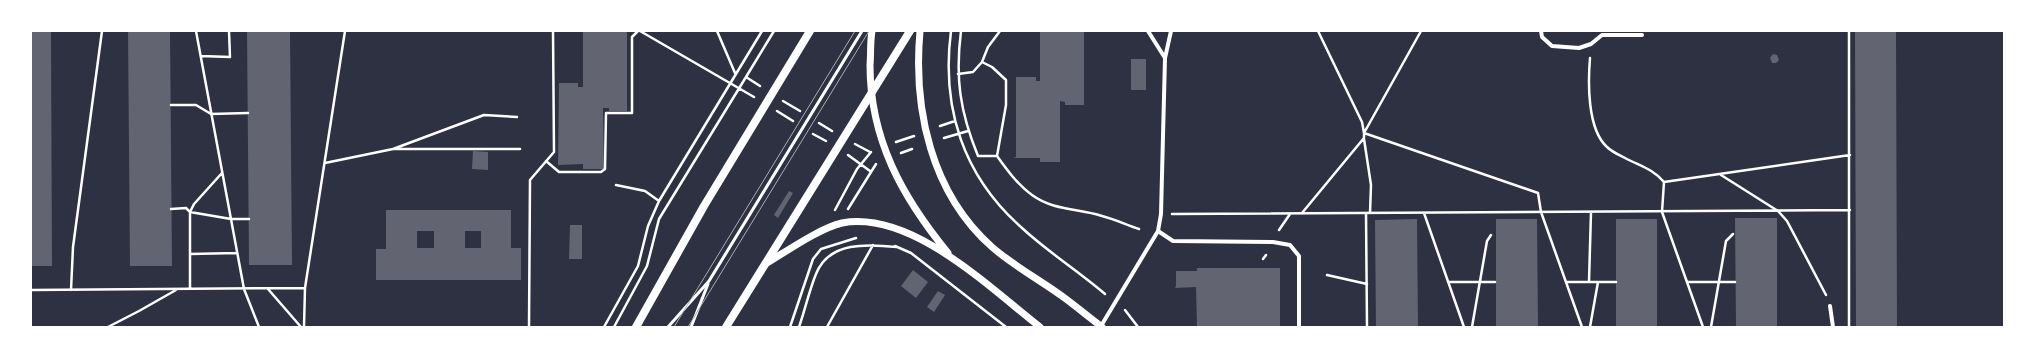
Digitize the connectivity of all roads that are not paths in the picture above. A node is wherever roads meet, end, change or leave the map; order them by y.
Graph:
1 (810, 31) edge
2 (862, 31) edge
3 (872, 31) edge
4 (910, 31) edge
5 (920, 31) edge
6 (1148, 31) edge
7 (1171, 31) edge
8 (1541, 31) edge
9 (1642, 35) dead end
10 (1165, 58) junction
11 (872, 92) junction
12 (1158, 231) junction
13 (953, 259) junction
14 (767, 263) junction
15 (709, 281) junction
16 (1830, 306) road end
17 (636, 327) edge
18 (668, 327) edge
19 (690, 327) edge
20 (726, 327) edge
21 (1040, 327) edge
22 (1101, 327) edge
23 (1299, 327) edge
24 (1833, 327) edge

1 - 17 main road
2 - 15 lane
3 - 11 street
4 - 11 main road
5 - 22 street
6 - 10 street
7 - 10 street
8 - 9 street
10 - 12 street
11 - 13 street
11 - 14 main road
12 - 22 street
12 - 23 street
13 - 14 street
13 - 21 street
14 - 20 main road
15 - 18 lane
15 - 19 lane
16 - 24 street

